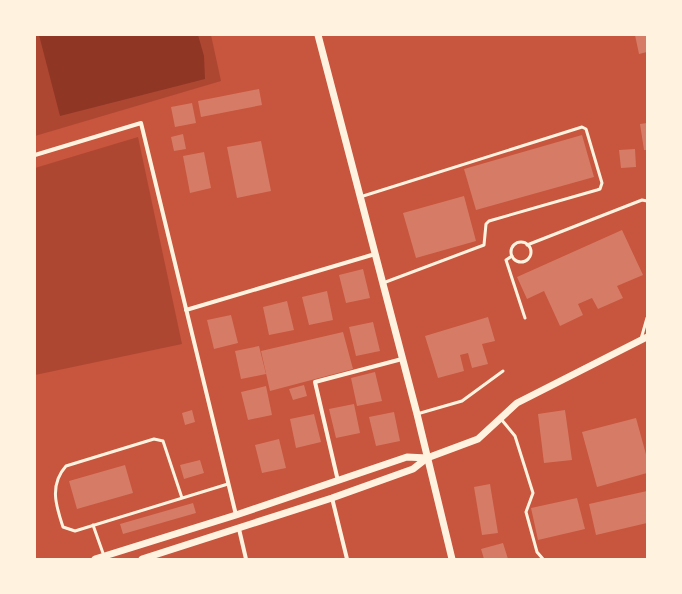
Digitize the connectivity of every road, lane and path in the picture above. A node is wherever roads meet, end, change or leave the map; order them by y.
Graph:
1 (318, 35) edge
2 (35, 155) edge
3 (360, 197) junction
4 (647, 201) edge
5 (527, 244) junction
6 (375, 254) junction
7 (512, 256) junction
8 (382, 283) junction
9 (186, 310) junction
10 (525, 318) dead end
11 (647, 318) edge
12 (644, 339) edge
13 (402, 359) junction
14 (503, 370) dead end
15 (417, 414) junction
16 (501, 419) junction
17 (427, 458) junction
18 (338, 481) junction
19 (228, 484) junction
20 (182, 498) junction
21 (332, 498) junction
22 (236, 515) junction
23 (93, 525) junction
24 (239, 529) junction
25 (104, 556) junction
26 (95, 559) edge
27 (142, 559) edge
28 (246, 559) edge
29 (347, 559) edge
30 (452, 559) edge
31 (544, 559) edge

1 - 3 street
2 - 9 street
3 - 6 street
3 - 8 lane
4 - 5 lane
5 - 7 lane
5 - 7 lane
6 - 8 street
6 - 9 street
7 - 10 lane
8 - 13 street
9 - 19 street
11 - 12 lane
12 - 16 street
13 - 15 street
13 - 18 street
14 - 15 lane
15 - 17 street
16 - 17 street
16 - 31 lane
17 - 18 street
17 - 21 street
17 - 30 street
18 - 22 street
19 - 20 lane
19 - 22 street
20 - 23 lane
20 - 23 lane
21 - 24 street
21 - 29 street
22 - 25 street
23 - 25 lane
24 - 27 street
24 - 28 street
25 - 26 street

